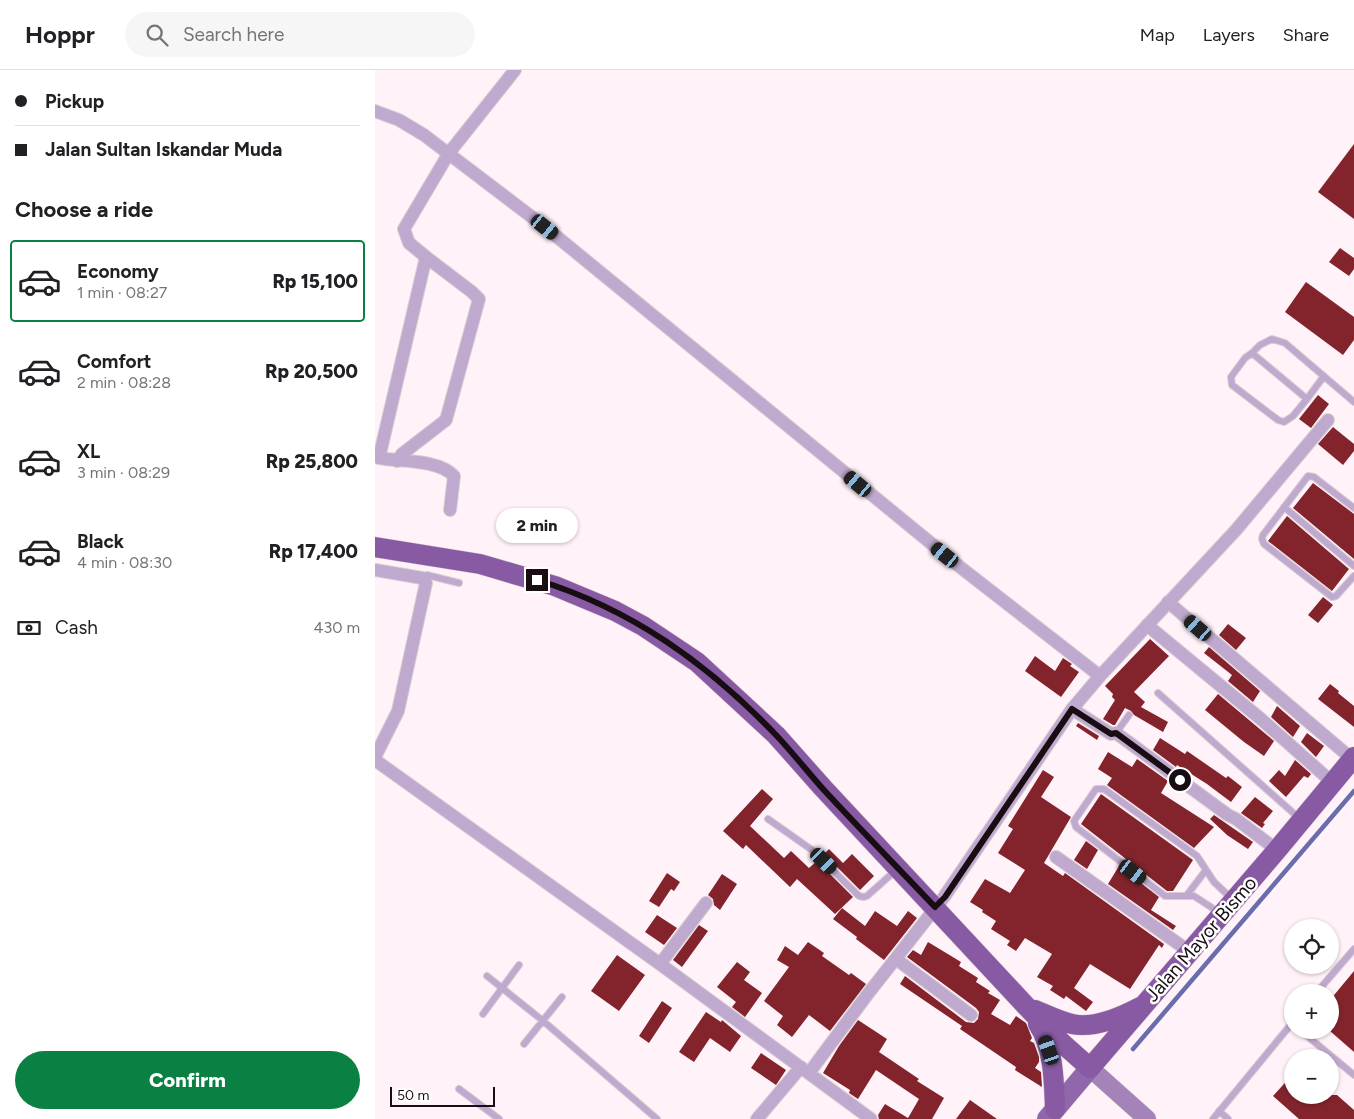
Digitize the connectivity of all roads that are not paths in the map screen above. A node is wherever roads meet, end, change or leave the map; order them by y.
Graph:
1 (515, 70) edge
2 (375, 111) edge
3 (449, 153) junction
4 (425, 257) junction
5 (1252, 352) junction
6 (1324, 376) junction
7 (1307, 399) junction
8 (1354, 402) edge
9 (1328, 420) dead end
10 (377, 460) edge
11 (397, 461) junction
12 (1284, 507) junction
13 (1354, 508) edge
14 (450, 510) dead end
15 (375, 547) edge
16 (1354, 566) edge
17 (375, 570) edge
18 (1354, 576) edge
19 (425, 580) junction
20 (459, 583) dead end
21 (1168, 602) junction
22 (1147, 625) junction
23 (1100, 676) junction
24 (1158, 693) dead end
25 (1072, 709) junction
26 (1129, 715) dead end
27 (1116, 733) junction
28 (375, 758) edge
29 (1353, 758) edge
30 (1333, 783) junction
31 (768, 819) dead end
32 (1302, 821) junction
33 (1277, 850) junction
34 (1056, 857) dead end
35 (898, 868) junction
36 (1205, 870) junction
37 (1187, 895) junction
38 (706, 904) dead end
39 (935, 907) junction
40 (1228, 907) junction
41 (1354, 949) edge
42 (1190, 952) junction
43 (896, 959) junction
44 (660, 964) junction
45 (519, 965) dead end
46 (487, 976) dead end
47 (1324, 984) edge
48 (503, 989) junction
49 (562, 997) dead end
50 (1145, 1005) junction
51 (1026, 1006) junction
52 (483, 1014) dead end
53 (971, 1015) dead end
54 (543, 1020) junction
55 (1284, 1033) edge
56 (1311, 1039) edge
57 (524, 1044) dead end
58 (1090, 1068) junction
59 (805, 1070) junction
60 (1354, 1075) edge
61 (459, 1089) dead end
62 (1219, 1111) junction
63 (1051, 1114) edge
64 (499, 1119) edge
65 (657, 1119) edge
66 (757, 1119) edge
67 (871, 1119) edge
68 (1147, 1119) edge
69 (1213, 1119) edge
70 (1229, 1119) edge

1 - 3 street
2 - 3 street
3 - 4 street
3 - 23 street
4 - 10 street
4 - 11 street
5 - 6 lane
5 - 7 lane
5 - 7 lane
6 - 7 lane
6 - 8 lane
9 - 21 street
10 - 11 street
11 - 14 street
12 - 13 lane
12 - 16 lane
12 - 18 lane
15 - 35 highway
17 - 19 street
19 - 20 lane
19 - 28 street
21 - 22 street
21 - 29 street
22 - 23 street
22 - 30 street
23 - 25 street
24 - 32 lane
25 - 27 street
25 - 39 street
26 - 27 lane
27 - 33 street
28 - 44 street
29 - 30 highway, Jalan Mayor Bismo
30 - 32 highway, Jalan Mayor Bismo
31 - 35 lane
32 - 33 highway, Jalan Mayor Bismo
33 - 40 highway, Jalan Mayor Bismo
34 - 42 street
35 - 39 highway
36 - 37 lane
36 - 37 lane
36 - 40 lane
37 - 40 lane
38 - 44 street
39 - 43 street
39 - 51 highway
40 - 42 highway, Jalan Mayor Bismo
41 - 47 lane
42 - 50 highway, Jalan Mayor Bismo
43 - 53 street
43 - 59 street
44 - 59 street
45 - 48 lane
46 - 48 lane
48 - 52 lane
48 - 54 lane
49 - 54 lane
50 - 51 highway
50 - 58 highway, Jalan Mayor Bismo
51 - 58 highway
51 - 63 highway
54 - 57 lane
54 - 65 lane
55 - 62 lane
56 - 60 lane
58 - 63 main road, Jalan Mayor Bismo
58 - 68 main road
59 - 66 street
59 - 67 street
61 - 64 lane
62 - 69 lane
62 - 70 lane

